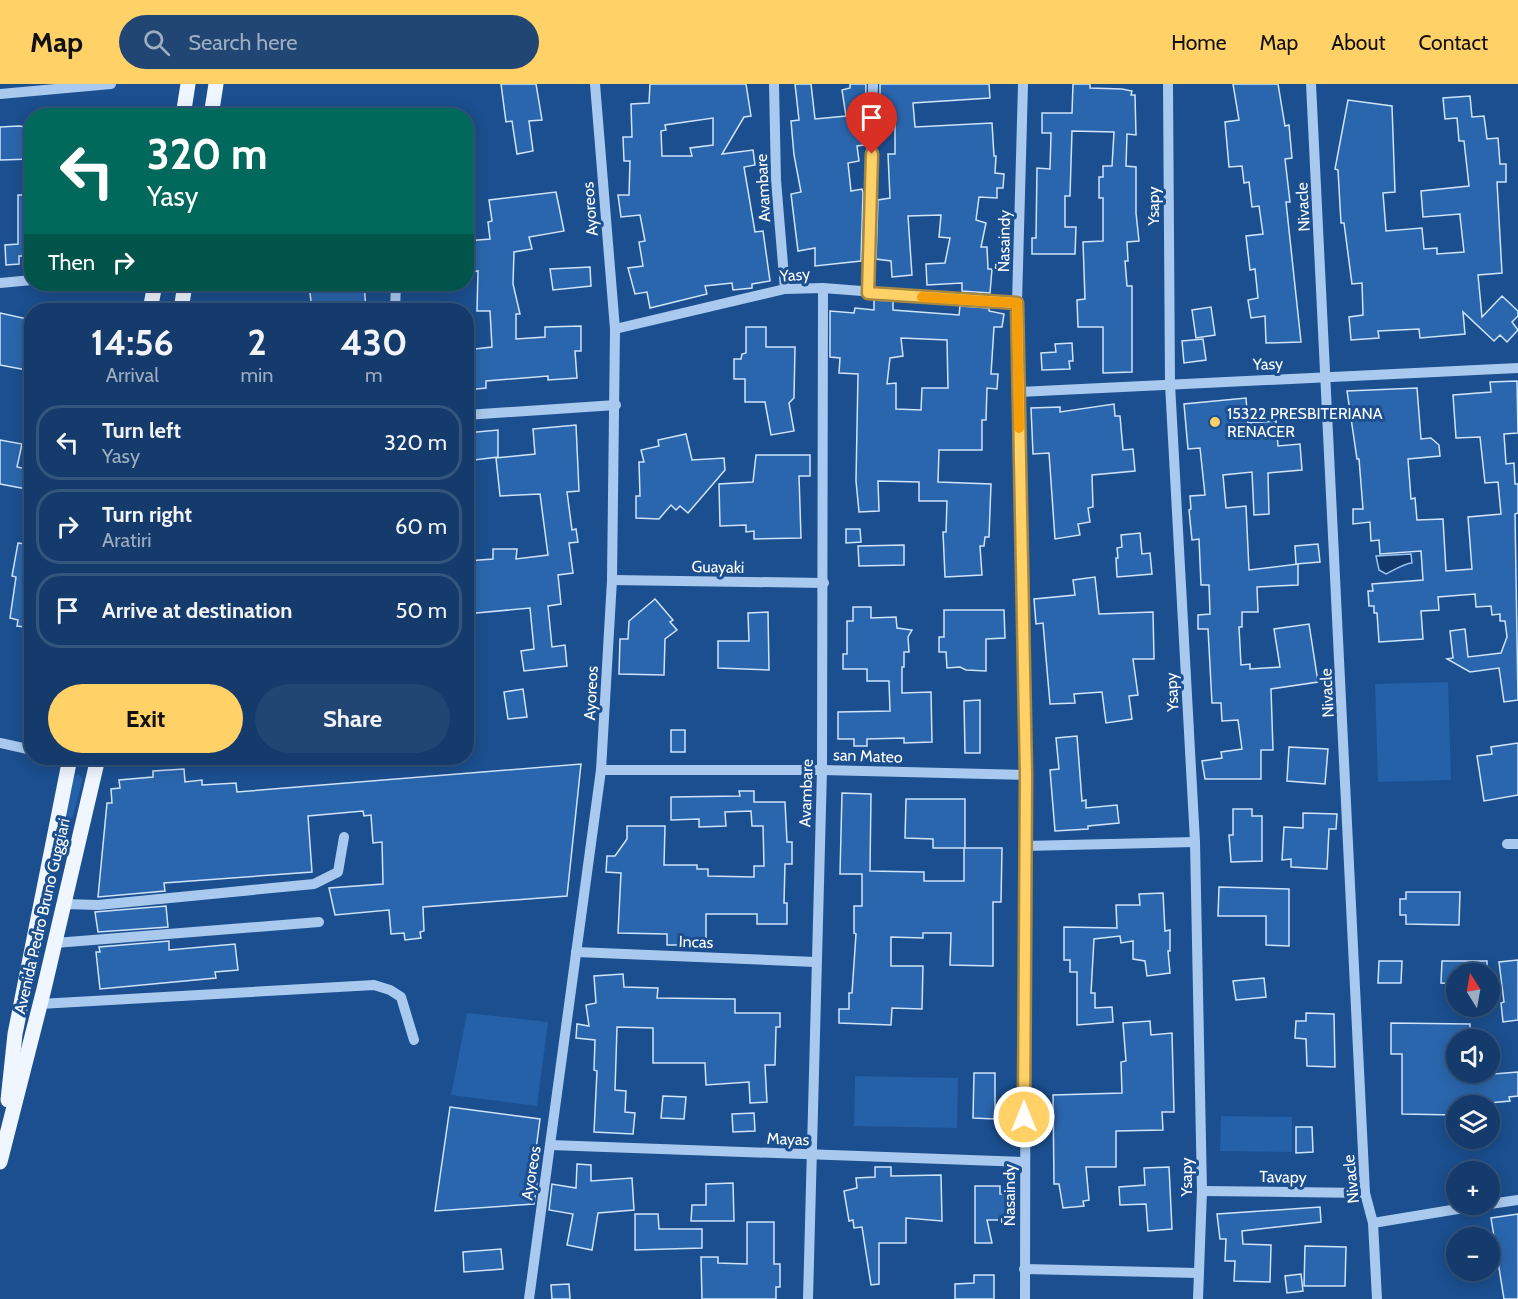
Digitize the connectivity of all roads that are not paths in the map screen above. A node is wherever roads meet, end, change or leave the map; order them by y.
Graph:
1 (111, 84) edge
2 (188, 84) edge
3 (216, 84) edge
4 (595, 84) edge
5 (774, 84) edge
6 (873, 84) edge
7 (1023, 84) edge
8 (1168, 84) edge
9 (1311, 84) edge
10 (0, 94) edge
11 (184, 108) edge
12 (212, 108) edge
13 (24, 281) edge
14 (0, 283) edge
15 (823, 288) junction
16 (785, 289) junction
17 (868, 293) junction
18 (1017, 303) junction
19 (615, 329) junction
20 (1518, 368) edge
21 (1327, 377) junction
22 (1170, 384) junction
23 (1019, 393) junction
24 (616, 405) junction
25 (474, 414) edge
26 (612, 580) junction
27 (824, 583) junction
28 (0, 743) edge
29 (24, 748) edge
30 (68, 765) edge
31 (97, 765) edge
32 (601, 770) junction
33 (822, 770) junction
34 (1026, 775) junction
35 (344, 837) dead end
36 (1195, 842) junction
37 (1024, 846) junction
38 (64, 904) junction
39 (319, 922) dead end
40 (55, 943) junction
41 (576, 952) junction
42 (815, 962) junction
43 (40, 1004) junction
44 (414, 1040) dead end
45 (550, 1145) junction
46 (810, 1155) junction
47 (1, 1156) edge
48 (1024, 1162) junction
49 (1202, 1191) junction
50 (1365, 1193) junction
51 (1518, 1200) edge
52 (1500, 1202) edge
53 (1446, 1211) edge
54 (1373, 1223) junction
55 (1024, 1269) junction
56 (1198, 1273) junction
57 (529, 1299) edge
58 (808, 1299) edge
59 (1024, 1299) edge
60 (1198, 1299) edge
61 (1377, 1299) edge

1 - 10 street
2 - 11 main road
3 - 12 main road
4 - 19 street, Ayoreos
5 - 16 street, Avambare
6 - 17 street
7 - 18 street, Ñasaindy
8 - 22 street, Ysapy
9 - 21 street, Nivacle
13 - 14 street
15 - 16 street, Yasy
15 - 17 street, Yasy
15 - 27 street, Avambare
16 - 19 street, Yasy
17 - 18 street, Yasy
18 - 23 street, Ñasaindy
19 - 24 street, Ayoreos
20 - 21 street, Yasy
21 - 22 street, Yasy
21 - 50 street, Nivacle
22 - 23 street, Yasy
22 - 36 street, Ysapy
23 - 34 street, Ñasaindy
24 - 25 street
24 - 26 street, Ayoreos
26 - 27 street, Guayaki
26 - 32 street, Ayoreos
27 - 33 street, Avambare
28 - 29 street
30 - 47 main road, Avenida Pedro Bruno Guggiari
31 - 38 main road, Avenida Pedro Bruno Guggiari
32 - 33 street, san Mateo
32 - 41 street, Ayoreos
33 - 34 street, san Mateo
33 - 42 street, Avambare
34 - 37 street, Ñasaindy
35 - 38 street
36 - 37 street
36 - 49 street, Ysapy
37 - 48 street, Ñasaindy
38 - 40 main road, Avenida Pedro Bruno Guggiari
39 - 40 street
40 - 43 main road, Avenida Pedro Bruno Guggiari
41 - 42 street, Incas
41 - 45 street, Ayoreos
42 - 46 street, Avambare
43 - 44 street
43 - 47 main road, Avenida Pedro Bruno Guggiari
45 - 46 street, Mayas
45 - 57 street, Ayoreos
46 - 48 street, Mayas
46 - 58 street, Avambare
48 - 55 street, Ñasaindy
49 - 50 street, Tavapy
49 - 56 street, Ysapy
50 - 54 street, Nivacle
51 - 52 street
53 - 54 street
54 - 61 street, Nivacle
55 - 56 street
55 - 59 street, Ñasaindy
56 - 60 street, Ysapy

